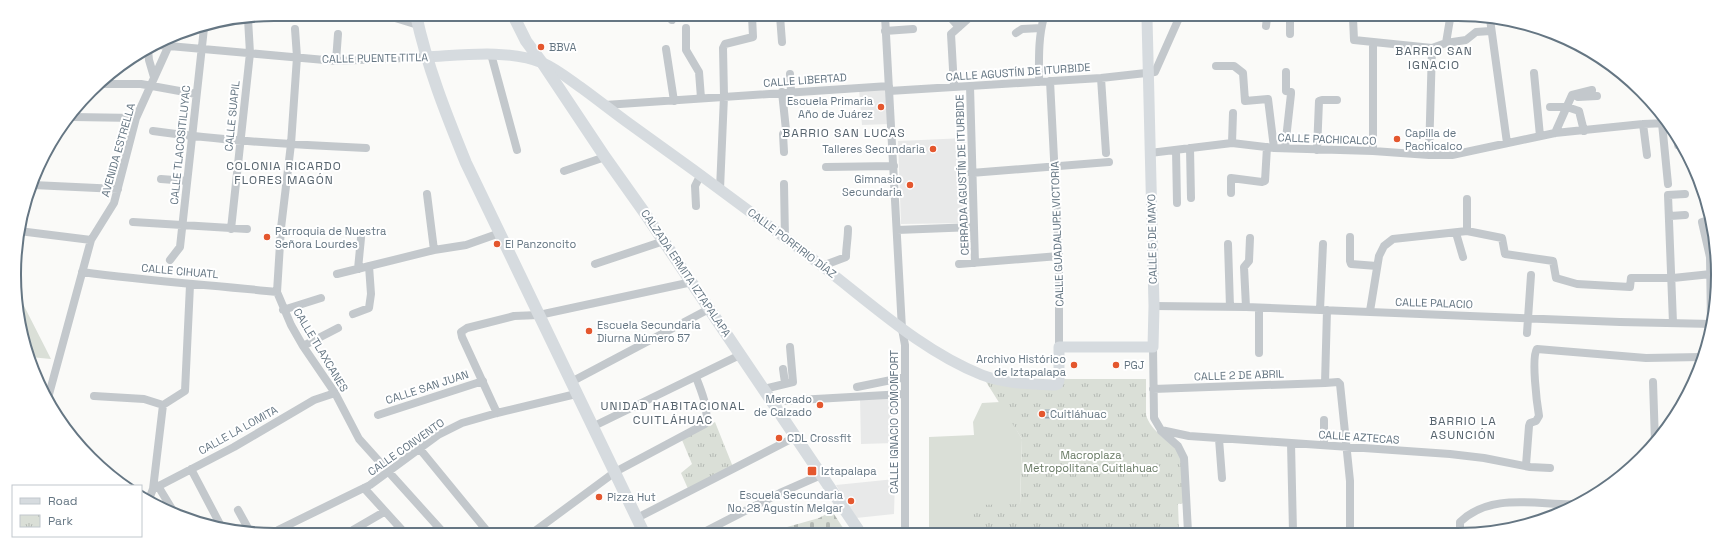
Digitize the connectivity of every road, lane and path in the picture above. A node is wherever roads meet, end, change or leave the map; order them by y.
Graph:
1 (417, 21) edge
2 (516, 21) edge
3 (752, 21) edge
4 (780, 21) edge
5 (885, 21) edge
6 (954, 21) edge
7 (966, 21) edge
8 (1043, 21) edge
9 (1147, 21) edge
10 (1178, 21) edge
11 (1290, 21) edge
12 (1353, 21) edge
13 (1450, 21) edge
14 (248, 23) edge
15 (1490, 23) edge
16 (959, 27) junction
17 (686, 28) dead end
18 (1042, 28) junction
19 (295, 29) dead end
20 (914, 29) dead end
21 (204, 31) edge
22 (886, 31) junction
23 (1490, 31) junction
24 (1016, 33) dead end
25 (338, 34) dead end
26 (1290, 34) dead end
27 (782, 42) dead end
28 (1373, 42) junction
29 (1446, 43) junction
30 (169, 45) joint
31 (202, 48) junction
32 (1432, 48) junction
33 (666, 49) dead end
34 (250, 53) junction
35 (491, 54) junction
36 (148, 55) edge
37 (297, 57) junction
38 (426, 57) junction
39 (336, 61) junction
40 (543, 64) junction
41 (1216, 66) dead end
42 (1286, 72) dead end
43 (1148, 73) junction
44 (1534, 73) dead end
45 (790, 74) dead end
46 (154, 77) junction
47 (1101, 78) junction
48 (1050, 81) junction
49 (1039, 82) junction
50 (107, 84) edge
51 (150, 86) junction
52 (970, 86) junction
53 (954, 87) junction
54 (889, 88) junction
55 (791, 91) junction
56 (782, 92) junction
57 (1594, 93) dead end
58 (196, 94) junction
59 (724, 96) junction
60 (701, 98) junction
61 (674, 100) junction
62 (1337, 100) dead end
63 (605, 105) junction
64 (1550, 107) dead end
65 (1567, 107) junction
66 (1233, 113) dead end
67 (76, 117) edge
68 (136, 118) junction
69 (1661, 123) edge
70 (1643, 124) junction
71 (1665, 130) edge
72 (153, 131) dead end
73 (1584, 131) junction
74 (1555, 133) junction
75 (192, 136) junction
76 (1540, 136) junction
77 (240, 141) junction
78 (1232, 143) junction
79 (291, 144) junction
80 (1507, 144) junction
81 (366, 148) dead end
82 (1190, 148) junction
83 (1271, 148) junction
84 (1285, 148) junction
85 (517, 150) dead end
86 (1176, 150) junction
87 (1317, 150) junction
88 (1373, 151) junction
89 (784, 152) dead end
90 (1106, 153) dead end
91 (1150, 153) junction
92 (1429, 155) junction
93 (1647, 155) dead end
94 (605, 156) junction
95 (1109, 162) dead end
96 (894, 166) junction
97 (826, 167) dead end
98 (1054, 167) junction
99 (564, 171) dead end
100 (971, 173) junction
101 (701, 174) junction
102 (160, 179) dead end
103 (187, 182) junction
104 (784, 184) dead end
105 (1668, 184) dead end
106 (37, 185) edge
107 (118, 189) junction
108 (720, 189) junction
109 (1231, 193) dead end
110 (427, 194) dead end
111 (1685, 194) dead end
112 (1191, 198) dead end
113 (1467, 199) dead end
114 (1177, 203) dead end
115 (696, 206) dead end
116 (1686, 215) dead end
117 (1670, 216) junction
118 (1705, 221) edge
119 (132, 222) dead end
120 (183, 226) junction
121 (974, 227) junction
122 (231, 229) junction
123 (247, 229) dead end
124 (848, 229) dead end
125 (897, 230) junction
126 (1467, 231) junction
127 (25, 232) edge
128 (500, 233) junction
129 (1456, 233) junction
130 (1350, 237) dead end
131 (361, 238) dead end
132 (785, 238) junction
133 (1250, 238) dead end
134 (91, 240) junction
135 (664, 241) junction
136 (1228, 244) dead end
137 (1323, 244) dead end
138 (1709, 245) edge
139 (434, 250) junction
140 (1059, 256) junction
141 (1463, 258) dead end
142 (170, 260) dead end
143 (975, 263) junction
144 (595, 264) dead end
145 (959, 264) dead end
146 (368, 266) junction
147 (822, 266) junction
148 (1377, 266) junction
149 (358, 269) junction
150 (1711, 270) edge
151 (82, 272) junction
152 (337, 274) dead end
153 (1710, 274) junction
154 (1531, 275) dead end
155 (1673, 278) junction
156 (692, 282) junction
157 (1710, 284) edge
158 (190, 285) junction
159 (277, 292) junction
160 (320, 298) dead end
161 (1154, 306) junction
162 (1230, 307) junction
163 (1246, 307) junction
164 (1259, 308) junction
165 (710, 309) junction
166 (283, 310) junction
167 (1323, 310) junction
168 (1370, 312) junction
169 (353, 314) dead end
170 (539, 315) junction
171 (1528, 318) junction
172 (1674, 322) junction
173 (1706, 324) edge
174 (338, 328) dead end
175 (1153, 329) junction
176 (1527, 333) dead end
177 (902, 334) junction
178 (303, 346) junction
179 (790, 347) dead end
180 (1058, 347) junction
181 (1138, 347) junction
182 (1153, 347) junction
183 (1259, 353) dead end
184 (740, 355) junction
185 (1698, 357) edge
186 (783, 370) dead end
187 (696, 377) junction
188 (901, 378) junction
189 (483, 381) junction
190 (571, 382) junction
191 (1652, 382) dead end
192 (1325, 383) junction
193 (785, 384) junction
194 (1055, 385) joint
195 (856, 387) dead end
196 (1153, 389) junction
197 (764, 390) junction
198 (50, 392) edge
199 (335, 393) junction
200 (576, 394) junction
201 (902, 394) junction
202 (94, 396) dead end
203 (780, 402) dead end
204 (163, 405) junction
205 (497, 413) junction
206 (378, 415) dead end
207 (1324, 420) dead end
208 (592, 427) junction
209 (1160, 430) junction
210 (1655, 434) edge
211 (795, 437) junction
212 (1219, 439) junction
213 (1291, 443) junction
214 (1324, 445) junction
215 (1346, 446) junction
216 (419, 448) junction
217 (1526, 465) junction
218 (1550, 468) dead end
219 (191, 469) junction
220 (615, 472) junction
221 (388, 473) junction
222 (821, 475) junction
223 (1222, 478) dead end
224 (364, 488) junction
225 (153, 492) edge
226 (167, 504) edge
227 (1564, 505) edge
228 (238, 510) dead end
229 (384, 512) junction
230 (637, 518) junction
231 (218, 521) edge
232 (247, 526) edge
233 (282, 528) edge
234 (356, 528) edge
235 (400, 528) edge
236 (439, 528) edge
237 (484, 528) edge
238 (539, 528) edge
239 (642, 528) edge
240 (712, 528) edge
241 (856, 528) edge
242 (901, 528) edge
243 (905, 528) edge
244 (1188, 528) edge
245 (1293, 528) edge
246 (1350, 528) edge
247 (1459, 528) edge

1 - 38 main road
2 - 40 main road, CALZADA ERMITA IZTAPALAPA
3 - 59 street
4 - 27 street
5 - 22 street, CALLE IGNACIO COMONFORT
6 - 16 street
7 - 16 street
8 - 18 street
9 - 43 street, CALLE 5 DE MAYO
10 - 43 street
11 - 26 street
12 - 28 street
13 - 29 street
14 - 34 street, CALLE SUAPIL
15 - 23 street
16 - 53 street
17 - 60 street
18 - 24 street
18 - 49 street
19 - 37 street, CALLE TLAXCANES
20 - 22 street
21 - 31 street, CALLE TLACOSITILUYAC
22 - 54 street, CALLE IGNACIO COMONFORT
23 - 29 street
23 - 80 street
25 - 39 street
28 - 32 street
28 - 88 street
29 - 32 street
30 - 31 street, CALLE PUENTE TITLA
30 - 46 street, AVENIDA ESTRELLA
31 - 34 street, CALLE PUENTE TITLA
31 - 58 street, CALLE TLACOSITILUYAC
32 - 92 street
33 - 61 street
34 - 37 street, CALLE PUENTE TITLA
34 - 77 street, CALLE SUAPIL
35 - 38 street, CALLE PUENTE TITLA
35 - 40 street, CALLE PUENTE TITLA
35 - 85 street
36 - 46 street
37 - 39 street, CALLE PUENTE TITLA
37 - 79 street, CALLE TLAXCANES
38 - 39 street, CALLE PUENTE TITLA
38 - 128 main road
40 - 63 street, CALLE PORFIRIO DÍAZ
40 - 94 main road, CALZADA ERMITA IZTAPALAPA
41 - 83 street
42 - 84 street
43 - 47 street, CALLE AGUSTÍN DE ITURBIDE
43 - 91 street, CALLE 5 DE MAYO
44 - 76 street
45 - 55 street
46 - 51 street, AVENIDA ESTRELLA
47 - 48 street, CALLE AGUSTÍN DE ITURBIDE
47 - 90 street
48 - 49 street, CALLE AGUSTÍN DE ITURBIDE
48 - 98 street, CALLE GUADALUPE VICTORIA
49 - 52 street, CALLE AGUSTÍN DE ITURBIDE
50 - 51 street
51 - 58 street
51 - 68 street, AVENIDA ESTRELLA
52 - 53 street, CALLE AGUSTÍN DE ITURBIDE
52 - 100 street, CERRADA AGUSTÍN DE ITURBIDE
53 - 54 street, CALLE AGUSTÍN DE ITURBIDE
54 - 55 street, CALLE LIBERTAD
54 - 96 street, CALLE IGNACIO COMONFORT
55 - 56 street, CALLE LIBERTAD
56 - 59 street, CALLE LIBERTAD
56 - 89 street
57 - 65 street
58 - 75 street, CALLE TLACOSITILUYAC
59 - 60 street, CALLE LIBERTAD
59 - 108 street
60 - 61 street, CALLE LIBERTAD
61 - 63 street, CALLE LIBERTAD
62 - 87 street
63 - 101 street, CALLE PORFIRIO DÍAZ
64 - 65 street
65 - 73 street
65 - 74 street
66 - 78 street
67 - 68 street
68 - 107 street, AVENIDA ESTRELLA
69 - 70 street, CALLE PACHICALCO
70 - 73 street, CALLE PACHICALCO
70 - 93 street
71 - 105 street
72 - 75 street
73 - 74 street, CALLE PACHICALCO
74 - 76 street, CALLE PACHICALCO
75 - 77 street
75 - 103 street, CALLE TLACOSITILUYAC
76 - 80 street, CALLE PACHICALCO
77 - 79 street
77 - 122 street, CALLE SUAPIL
78 - 82 street, CALLE PACHICALCO
78 - 83 street, CALLE PACHICALCO
79 - 81 street
79 - 159 street, CALLE TLAXCANES
80 - 92 street, CALLE PACHICALCO
82 - 86 street, CALLE PACHICALCO
82 - 112 street
83 - 84 street, CALLE PACHICALCO
83 - 109 street
84 - 87 street, CALLE PACHICALCO
86 - 91 street, CALLE PACHICALCO
86 - 114 street
87 - 88 street, CALLE PACHICALCO
88 - 92 street, CALLE PACHICALCO
91 - 161 street, CALLE 5 DE MAYO
94 - 99 street
94 - 135 main road, CALZADA ERMITA IZTAPALAPA
95 - 98 street
96 - 97 street
96 - 125 street, CALLE IGNACIO COMONFORT
98 - 100 street
98 - 140 street, CALLE GUADALUPE VICTORIA
100 - 121 street, CERRADA AGUSTÍN DE ITURBIDE
101 - 108 street, CALLE PORFIRIO DÍAZ
101 - 115 street
102 - 103 street
103 - 120 street, CALLE TLACOSITILUYAC
104 - 132 street
106 - 107 street
107 - 134 street, AVENIDA ESTRELLA
108 - 132 street, CALLE PORFIRIO DÍAZ
110 - 139 street
111 - 117 street
113 - 126 street
116 - 117 street
117 - 155 street
118 - 138 street
119 - 120 street
120 - 122 street
120 - 142 street, CALLE TLACOSITILUYAC
121 - 125 street
121 - 143 street, CERRADA AGUSTÍN DE ITURBIDE
122 - 123 street
124 - 147 street
125 - 177 street, CALLE IGNACIO COMONFORT
126 - 129 street
126 - 155 street
127 - 134 street
128 - 139 street
128 - 170 main road
129 - 141 street
129 - 148 street
130 - 148 street
131 - 149 street
132 - 147 street, CALLE PORFIRIO DÍAZ
133 - 163 street
134 - 151 street, AVENIDA ESTRELLA
135 - 144 street
135 - 156 main road, CALZADA ERMITA IZTAPALAPA
136 - 162 street
137 - 167 street
139 - 146 street
140 - 143 street
140 - 180 street, CALLE GUADALUPE VICTORIA
143 - 145 street
146 - 149 street
146 - 169 street
147 - 177 street, CALLE PORFIRIO DÍAZ
148 - 168 street
149 - 152 street
150 - 153 street
151 - 158 street, CALLE CIHUATL
151 - 198 street, AVENIDA ESTRELLA
153 - 155 street
153 - 157 street
154 - 171 street
155 - 172 street
156 - 165 main road, CALZADA ERMITA IZTAPALAPA
156 - 170 street
158 - 159 street, CALLE CIHUATL
158 - 204 street
159 - 166 street, CALLE TLAXCANES
160 - 166 street
161 - 162 street, CALLE PALACIO
161 - 175 street, CALLE 5 DE MAYO
162 - 163 street, CALLE PALACIO
163 - 164 street, CALLE PALACIO
164 - 167 street, CALLE PALACIO
164 - 183 street
165 - 184 main road, CALZADA ERMITA IZTAPALAPA
165 - 190 street
166 - 178 street, CALLE TLAXCANES
167 - 168 street, CALLE PALACIO
167 - 192 street
168 - 171 street, CALLE PALACIO
170 - 189 street, CALLE SAN JUAN
170 - 190 main road
171 - 172 street, CALLE PALACIO
171 - 176 street
172 - 173 street, CALLE PALACIO
174 - 178 street
175 - 181 street
175 - 182 street, CALLE 5 DE MAYO
177 - 188 street, CALLE IGNACIO COMONFORT
177 - 194 street, CALLE PORFIRIO DÍAZ
177 - 201 street, CALLE IGNACIO COMONFORT
178 - 199 street, CALLE TLAXCANES
179 - 193 street
180 - 181 street
180 - 194 street, CALLE GUADALUPE VICTORIA
181 - 182 street
182 - 196 street, CALLE 5 DE MAYO
184 - 187 street
184 - 197 main road, CALZADA ERMITA IZTAPALAPA
185 - 217 street
186 - 193 street
187 - 208 street
187 - 220 street
188 - 195 street
188 - 201 street, CALLE IGNACIO COMONFORT
189 - 205 street, CALLE SAN JUAN
189 - 206 street, CALLE SAN JUAN
190 - 200 main road
191 - 210 street
192 - 196 street, CALLE 2 DE ABRIL
192 - 215 street, CALLE 2 DE ABRIL
193 - 197 street
196 - 209 street, CALLE 5 DE MAYO
197 - 211 main road, CALZADA ERMITA IZTAPALAPA
199 - 219 street, CALLE LA LOMITA
199 - 221 street, CALLE TLAXCANES
200 - 205 street, CALLE CONVENTO
200 - 208 main road
201 - 203 street
201 - 242 street, CALLE IGNACIO COMONFORT
201 - 243 street, CALLE IGNACIO COMONFORT
202 - 204 street
204 - 225 street
205 - 216 street, CALLE CONVENTO
207 - 214 street
208 - 220 main road
209 - 212 street, CALLE AZTECAS
209 - 244 street
211 - 222 main road, CALZADA ERMITA IZTAPALAPA
211 - 230 street
212 - 213 street, CALLE AZTECAS
212 - 223 street
213 - 214 street, CALLE AZTECAS
213 - 245 street
214 - 215 street, CALLE AZTECAS
215 - 217 street, CALLE AZTECAS
215 - 246 street
216 - 221 street, CALLE CONVENTO
216 - 237 street
217 - 218 street, CALLE AZTECAS
219 - 225 street, CALLE LA LOMITA
219 - 231 street
220 - 230 main road
220 - 238 street
221 - 224 street, CALLE CONVENTO
221 - 236 street, CALLE TLAXCANES
222 - 240 street
222 - 241 main road, CALZADA ERMITA IZTAPALAPA
224 - 229 street
224 - 233 street, CALLE CONVENTO
225 - 226 street
227 - 247 street
228 - 232 street
229 - 234 street
229 - 235 street
230 - 239 main road

